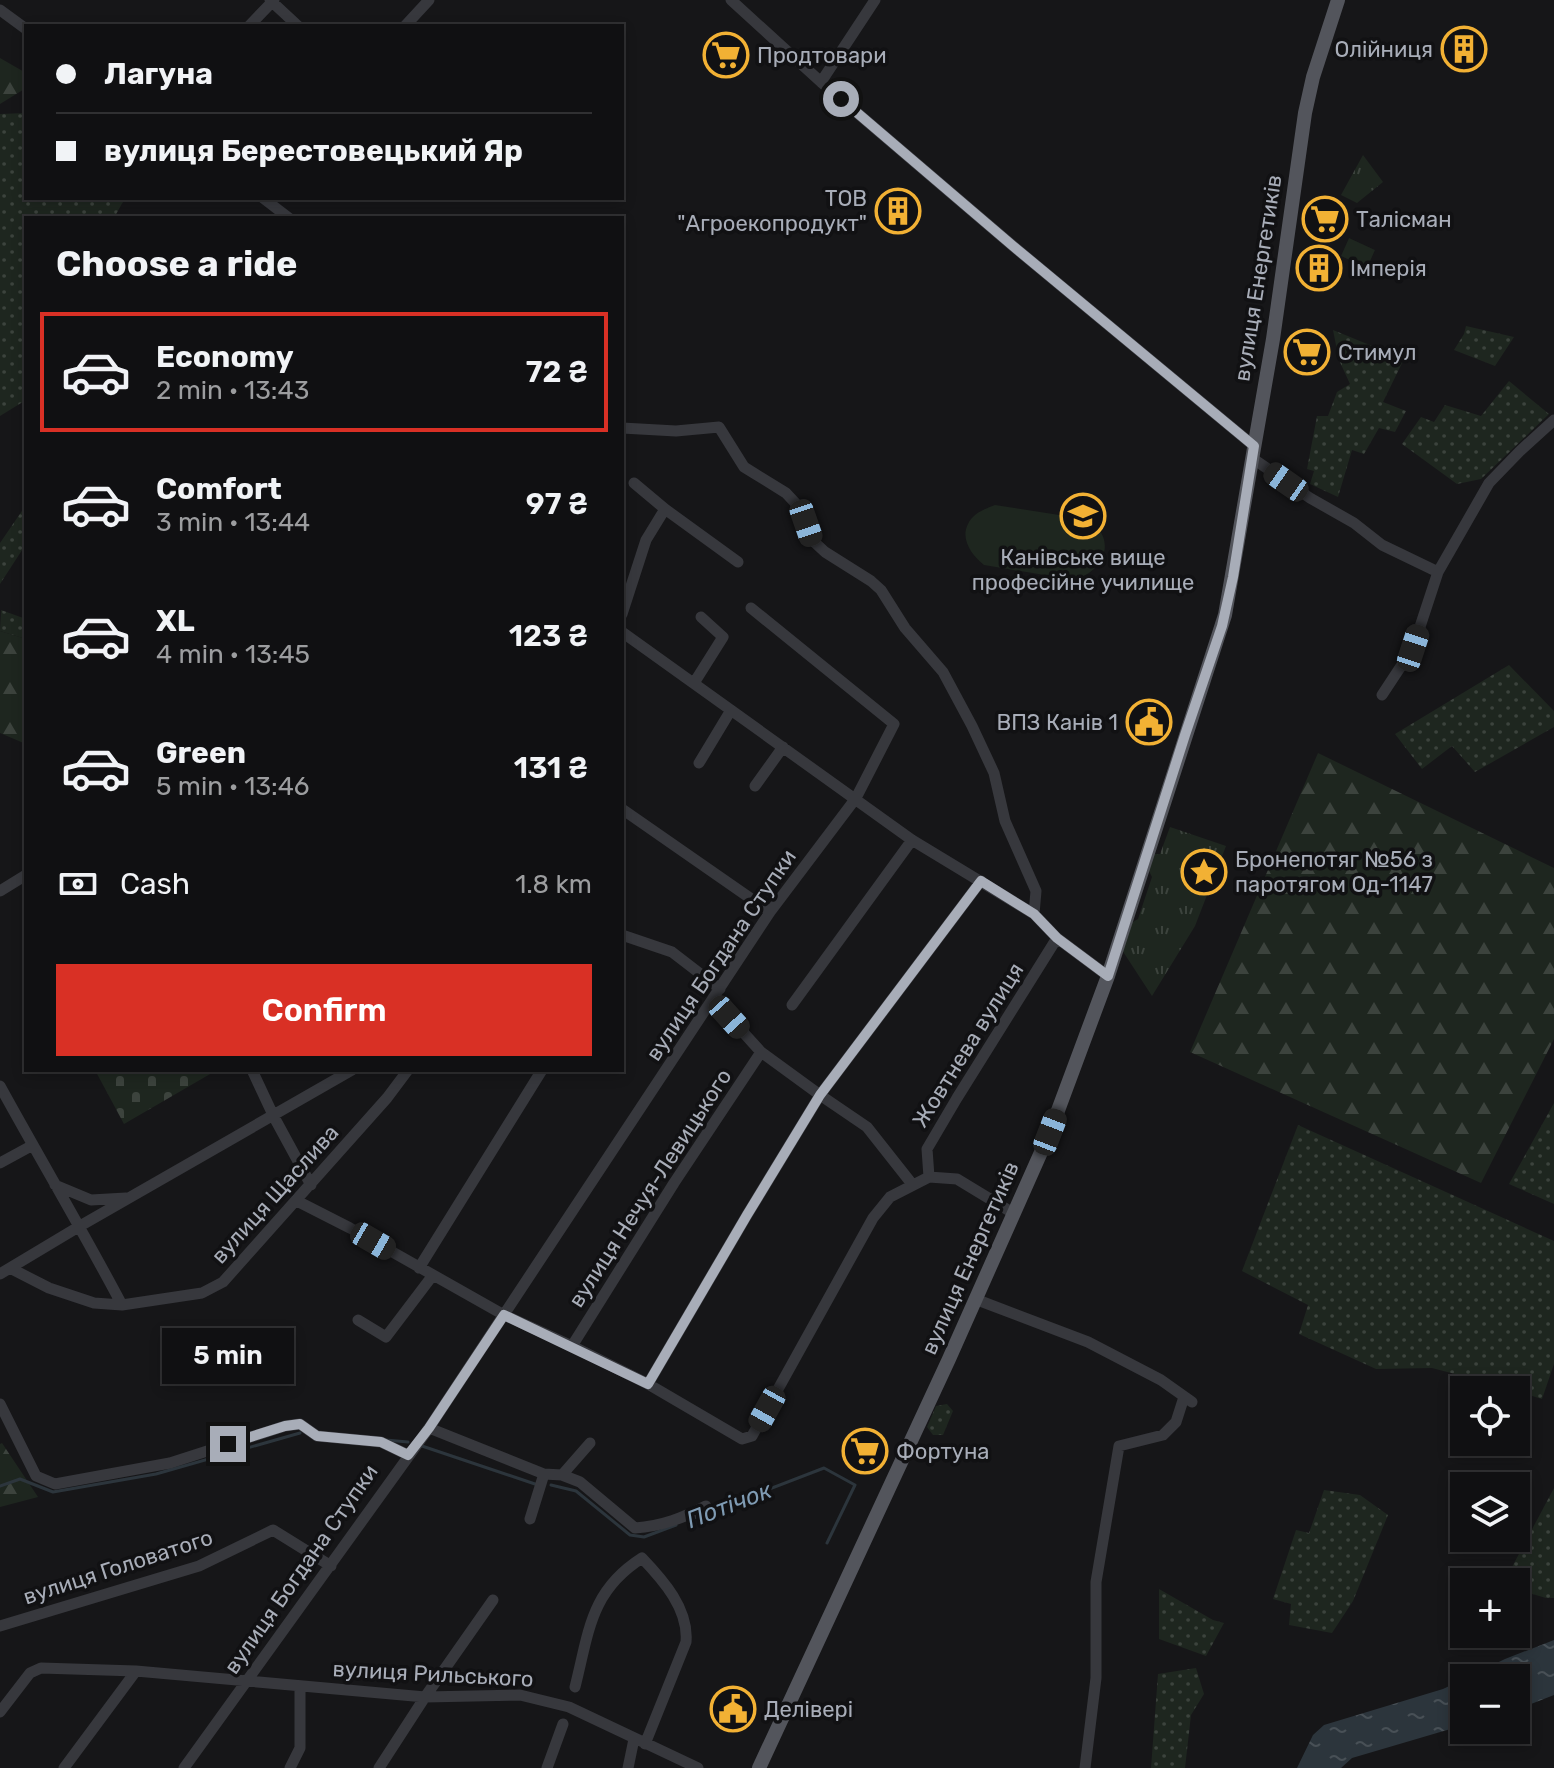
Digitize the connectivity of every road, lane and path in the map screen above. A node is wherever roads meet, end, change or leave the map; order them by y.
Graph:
1 (429, 0) edge
2 (731, 0) edge
3 (875, 0) edge
4 (1338, 0) edge
5 (272, 1) edge
6 (0, 10) edge
7 (251, 24) edge
8 (296, 24) edge
9 (407, 24) edge
10 (24, 28) edge
11 (821, 82) junction
12 (266, 200) edge
13 (286, 216) edge
14 (1554, 420) edge
15 (624, 428) edge
16 (1253, 452) junction
17 (634, 483) dead end
18 (665, 509) junction
19 (738, 562) dead end
20 (1438, 572) junction
21 (624, 608) edge
22 (751, 608) dead end
23 (701, 617) dead end
24 (624, 633) edge
25 (694, 683) junction
26 (1382, 695) dead end
27 (731, 710) junction
28 (783, 747) junction
29 (699, 763) dead end
30 (755, 786) dead end
31 (856, 798) junction
32 (624, 810) edge
33 (912, 840) junction
34 (24, 876) edge
35 (981, 881) junction
36 (0, 891) edge
37 (770, 912) junction
38 (1034, 914) junction
39 (624, 936) edge
40 (1057, 938) junction
41 (1108, 976) junction
42 (717, 994) junction
43 (792, 1005) dead end
44 (761, 1052) junction
45 (253, 1072) edge
46 (349, 1072) edge
47 (406, 1072) edge
48 (541, 1072) edge
49 (0, 1086) edge
50 (820, 1095) junction
51 (274, 1117) junction
52 (33, 1145) junction
53 (0, 1163) edge
54 (929, 1177) junction
55 (912, 1184) junction
56 (55, 1185) junction
57 (311, 1185) junction
58 (130, 1198) junction
59 (297, 1201) junction
60 (1013, 1213) junction
61 (80, 1226) junction
62 (419, 1268) junction
63 (5, 1271) edge
64 (433, 1275) junction
65 (975, 1299) junction
66 (122, 1305) junction
67 (504, 1315) junction
68 (358, 1320) dead end
69 (572, 1346) junction
70 (648, 1384) junction
71 (0, 1404) edge
72 (429, 1428) junction
73 (590, 1443) dead end
74 (408, 1455) junction
75 (544, 1474) junction
76 (562, 1475) junction
77 (706, 1506) dead end
78 (530, 1519) dead end
79 (331, 1566) junction
80 (493, 1600) dead end
81 (0, 1626) edge
82 (136, 1671) junction
83 (247, 1680) junction
84 (300, 1686) junction
85 (575, 1687) dead end
86 (425, 1697) junction
87 (0, 1712) edge
88 (563, 1724) dead end
89 (640, 1741) junction
90 (64, 1768) edge
91 (184, 1768) edge
92 (290, 1768) edge
93 (379, 1768) edge
94 (547, 1768) edge
95 (628, 1768) edge
96 (698, 1768) edge
97 (759, 1768) edge
98 (1085, 1768) edge

1 - 9 street
2 - 11 street
3 - 11 street
4 - 16 main road, вулиця Енергетиків
5 - 7 street
5 - 8 street
6 - 10 street
11 - 16 street
12 - 13 street
14 - 20 street
15 - 38 street
16 - 20 street
16 - 41 main road, вулиця Енергетиків
17 - 18 street
18 - 19 street
18 - 21 street
20 - 26 street
22 - 31 street, вулиця Богдана Ступки
23 - 25 street
24 - 25 street
25 - 27 street
27 - 28 street
27 - 29 street
28 - 30 street
28 - 31 street
31 - 33 street
31 - 37 street, вулиця Богдана Ступки
32 - 37 street
33 - 35 street
33 - 43 street
34 - 36 street
35 - 38 street
35 - 50 street
37 - 42 street, вулиця Богдана Ступки
38 - 40 street
39 - 42 street
40 - 41 street
40 - 54 street, Жовтнева вулиця
41 - 60 main road, вулиця Енергетиків
42 - 44 street
42 - 67 street, вулиця Богдана Ступки
44 - 50 street
44 - 69 street, вулиця Нечуя-Левицького
45 - 51 street
46 - 51 street
47 - 57 street, вулиця Щаслива
48 - 62 street
49 - 52 street
50 - 55 street
50 - 70 street
51 - 57 street
51 - 58 street
52 - 53 street
52 - 56 street
54 - 55 street
54 - 60 street
55 - 70 street
56 - 58 street
56 - 61 street
57 - 59 street, вулиця Щаслива
58 - 61 street
59 - 62 street
59 - 66 street, вулиця Щаслива
60 - 65 main road, вулиця Енергетиків
61 - 63 street
61 - 66 street
62 - 64 street
63 - 66 street, вулиця Щаслива
64 - 67 street
64 - 68 street
65 - 97 main road, вулиця Енергетиків
65 - 98 street
67 - 69 street
67 - 72 street, вулиця Богдана Ступки
69 - 70 street
71 - 74 street
72 - 74 street, вулиця Богдана Ступки
72 - 75 street
73 - 76 street
74 - 79 street, вулиця Богдана Ступки
75 - 76 street
75 - 78 street
76 - 77 street
79 - 81 street, вулиця Головатого
79 - 83 street, вулиця Богдана Ступки
80 - 86 street
82 - 83 street, вулиця Рильського
82 - 87 street, вулиця Рильського
82 - 90 street
83 - 84 street, вулиця Рильського
83 - 91 street, вулиця Богдана Ступки
84 - 86 street, вулиця Рильського
84 - 92 street
85 - 89 street
86 - 89 street, вулиця Рильського
86 - 93 street
88 - 94 street
89 - 95 street
89 - 96 street, вулиця Рильського

